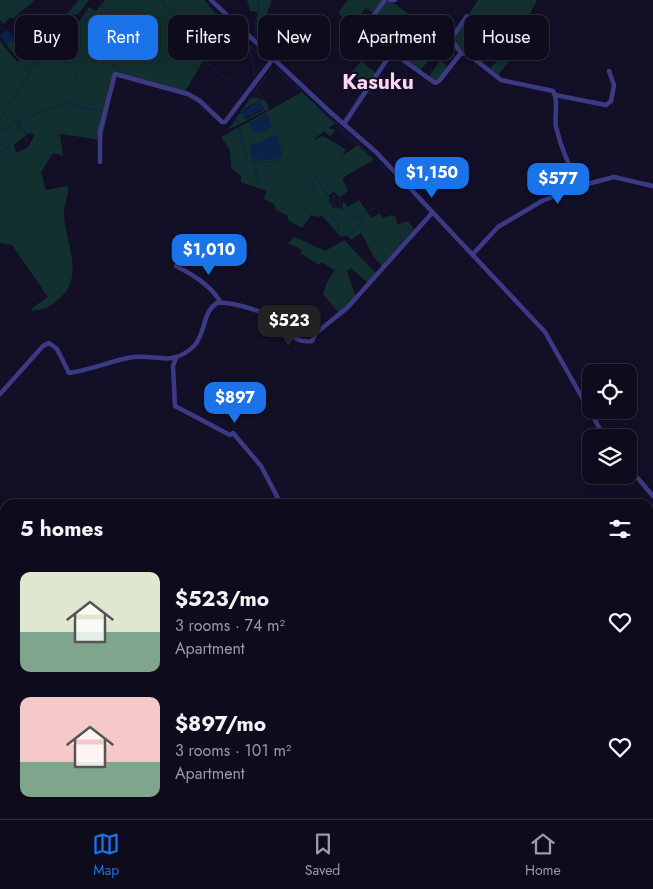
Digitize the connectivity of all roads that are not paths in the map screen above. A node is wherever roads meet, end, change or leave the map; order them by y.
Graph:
1 (211, 0) edge
2 (385, 0) edge
3 (390, 0) edge
4 (396, 0) edge
5 (374, 15) edge
6 (464, 20) edge
7 (258, 44) edge
8 (461, 53) junction
9 (272, 60) edge
10 (275, 60) edge
11 (387, 60) edge
12 (402, 60) edge
13 (609, 71) dead end
14 (555, 95) junction
15 (344, 124) junction
16 (100, 162) dead end
17 (580, 186) junction
18 (653, 186) edge
19 (432, 213) junction
20 (473, 254) junction
21 (176, 266) dead end
22 (221, 302) junction
23 (176, 358) junction
24 (163, 360) junction
25 (173, 366) junction
26 (0, 394) edge
27 (600, 429) edge
28 (637, 477) edge
29 (653, 496) edge
30 (277, 499) edge

1 - 7 street
2 - 5 street
3 - 4 street
6 - 8 street
8 - 12 street
8 - 14 street
9 - 16 street
10 - 15 street
11 - 15 street
13 - 14 street
14 - 17 street
15 - 19 street
17 - 18 street
17 - 20 street
19 - 20 street
19 - 22 street
20 - 27 street
21 - 22 street
22 - 23 street
23 - 24 street
23 - 25 street
24 - 25 street
24 - 26 street
25 - 30 street
28 - 29 street

